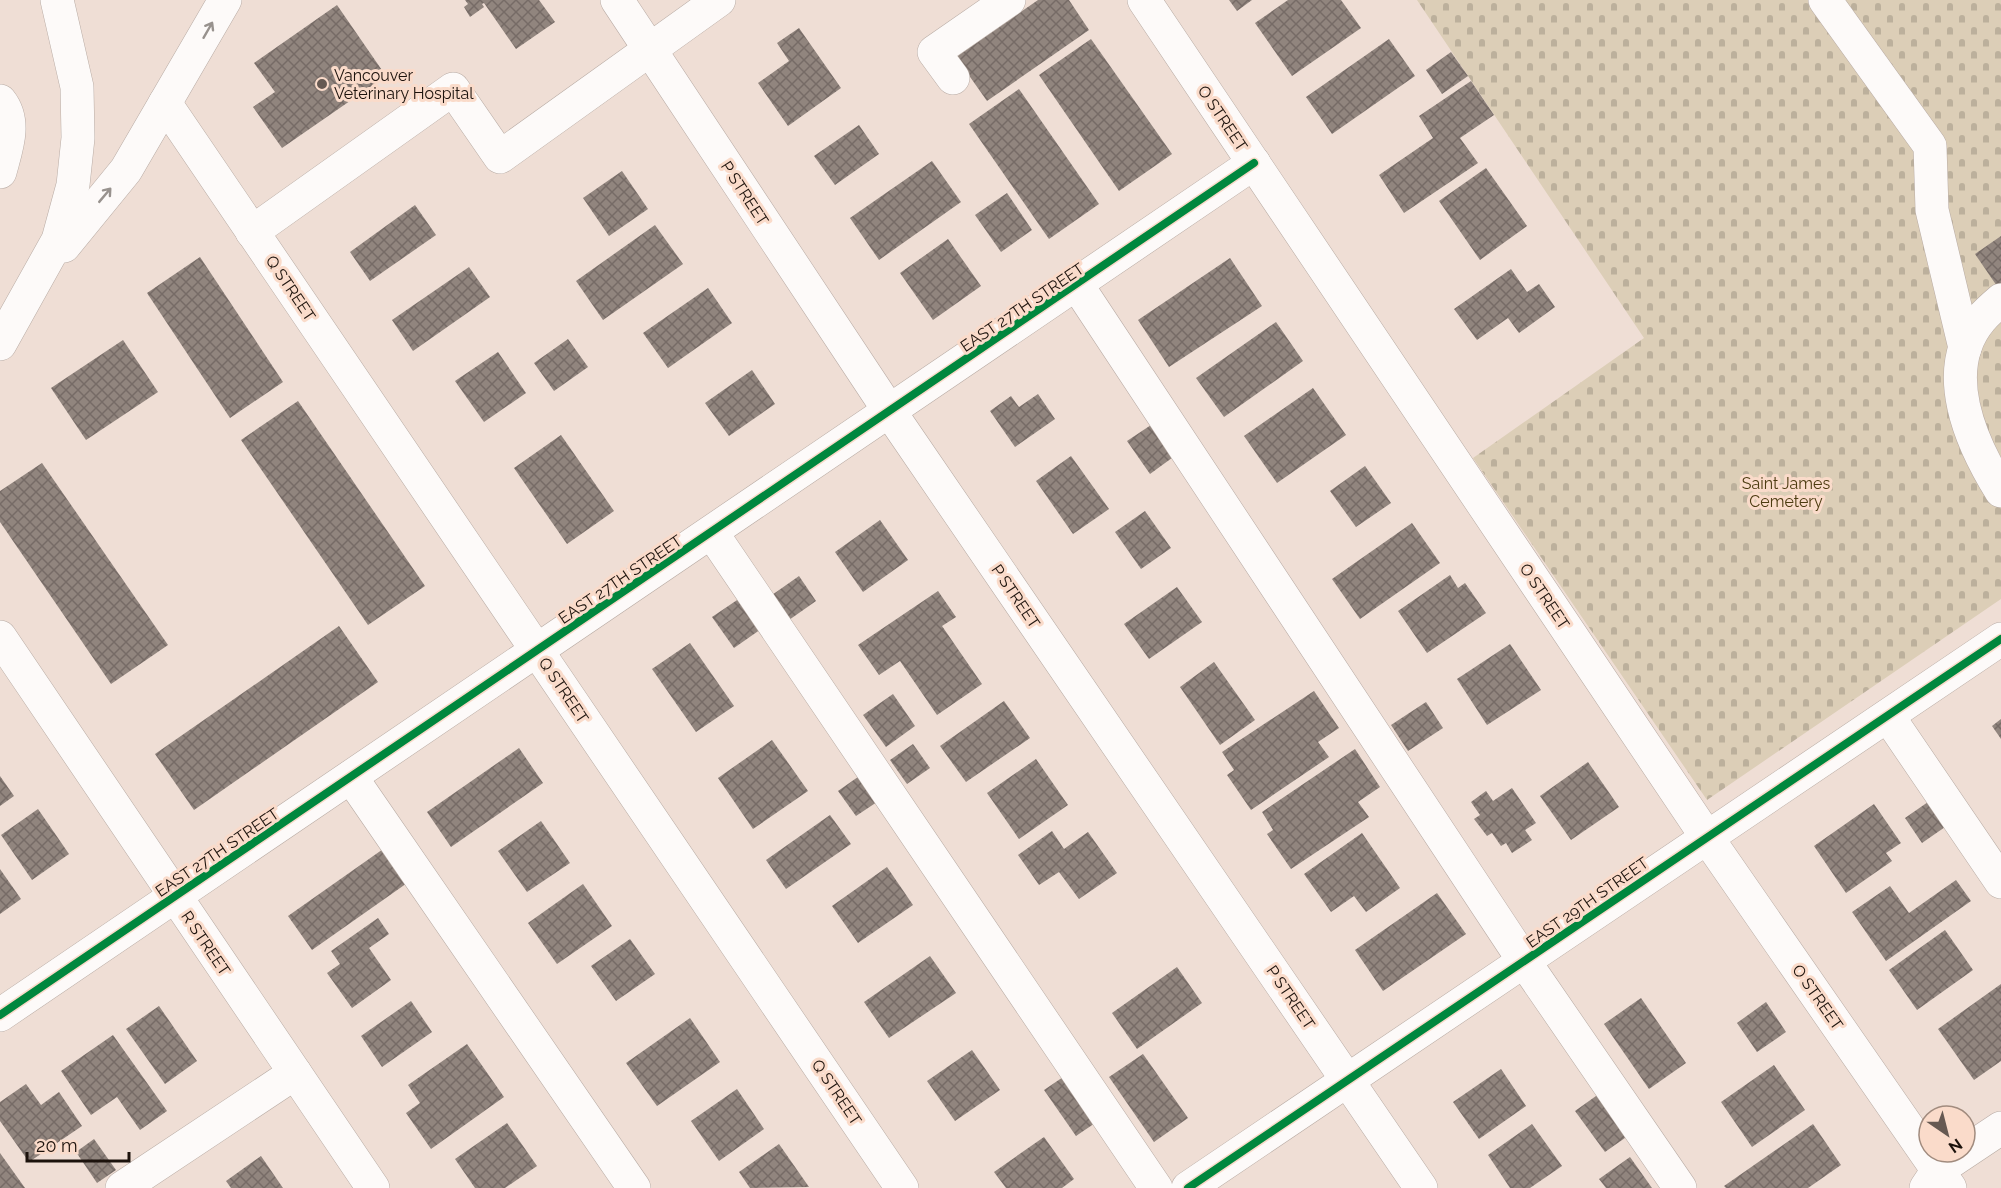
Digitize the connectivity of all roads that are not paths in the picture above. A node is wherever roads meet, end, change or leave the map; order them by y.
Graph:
1 (57, 0) edge
2 (225, 0) edge
3 (617, 0) edge
4 (719, 0) edge
5 (1009, 0) edge
6 (1144, 0) edge
7 (1825, 0) edge
8 (649, 49) junction
9 (953, 78) dead end
10 (0, 101) edge
11 (165, 103) junction
12 (1254, 164) junction
13 (0, 172) edge
14 (252, 232) junction
15 (41, 273) junction
16 (1077, 285) junction
17 (2001, 300) edge
18 (0, 343) edge
19 (1965, 348) junction
20 (890, 412) junction
21 (2001, 491) edge
22 (712, 533) junction
23 (0, 637) edge
24 (2001, 639) edge
25 (537, 651) junction
26 (1887, 716) junction
27 (351, 777) junction
28 (1706, 836) junction
29 (2001, 882) edge
30 (175, 896) junction
31 (1524, 962) junction
32 (0, 1015) edge
33 (295, 1073) junction
34 (1348, 1080) junction
35 (2001, 1128) edge
36 (1938, 1182) edge
37 (122, 1188) edge
38 (373, 1188) edge
39 (634, 1188) edge
40 (902, 1188) edge
41 (1156, 1188) edge
42 (1188, 1188) edge
43 (1421, 1188) edge
44 (1680, 1188) edge

1 - 15 street
11 -> 2 street
3 - 8 street, P STREET
4 - 8 street
5 - 9 street
6 - 12 street, O STREET
7 - 19 street
8 - 14 street
8 - 20 street, P STREET
10 - 13 street
11 - 14 street, Q STREET
15 -> 11 street
12 - 16 street, EAST 27TH STREET
12 - 28 street, O STREET
14 - 25 street, Q STREET
15 - 18 street
16 - 20 street, EAST 27TH STREET
16 - 31 street
17 - 19 street
19 - 21 street
20 - 22 street, EAST 27TH STREET
20 - 34 street, P STREET
22 - 25 street, EAST 27TH STREET
22 - 41 street
23 - 30 street, R STREET
24 - 26 street, EAST 29TH STREET
25 - 27 street, EAST 27TH STREET
25 - 40 street, Q STREET
26 - 28 street, EAST 29TH STREET
26 - 29 street
27 - 30 street, EAST 27TH STREET
27 - 39 street
28 - 31 street, EAST 29TH STREET
28 - 36 street, O STREET
30 - 32 street, EAST 27TH STREET
30 - 33 street, R STREET
31 - 34 street, EAST 29TH STREET
31 - 44 street
33 - 37 street
33 - 38 street, R STREET
34 - 42 street, EAST 29TH STREET
34 - 43 street, P STREET
35 - 36 street

